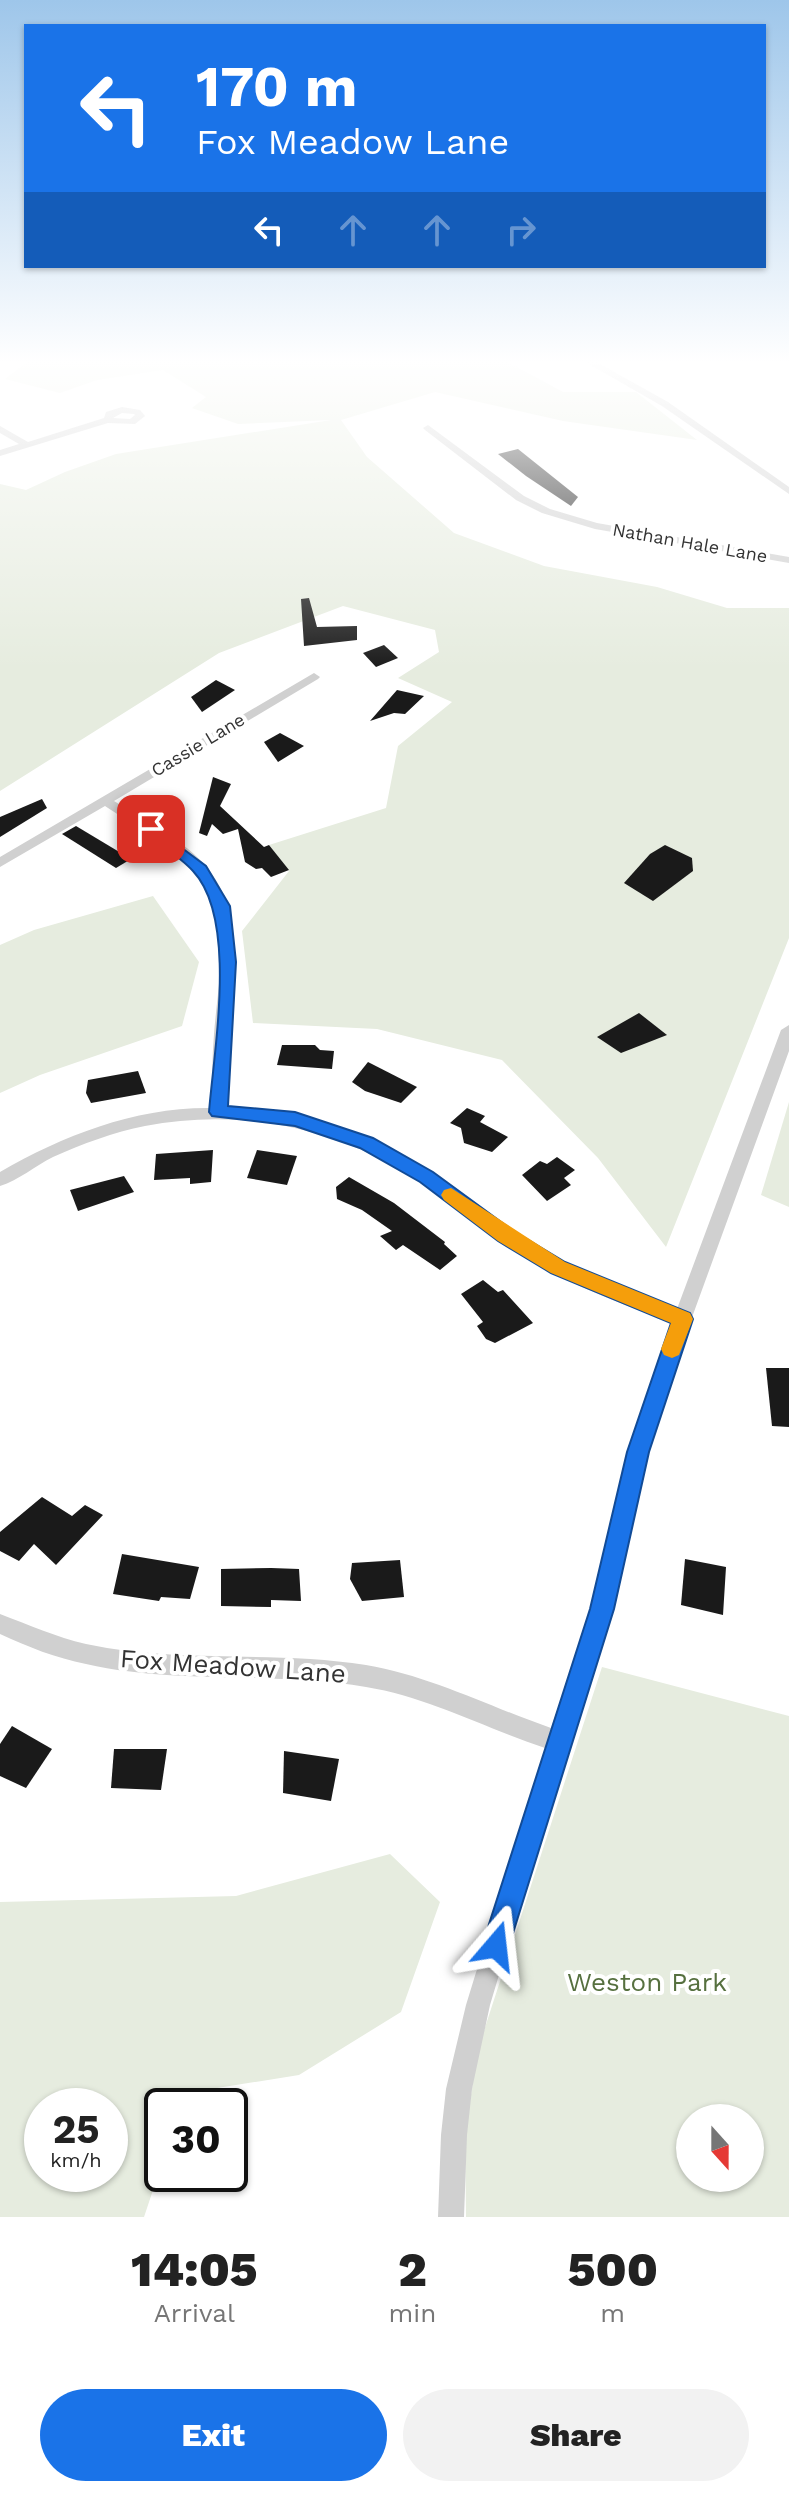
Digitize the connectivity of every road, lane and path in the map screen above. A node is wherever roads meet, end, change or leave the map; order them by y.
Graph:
1 (473, 462) edge
2 (745, 462) edge
3 (789, 491) edge
4 (789, 560) edge
5 (314, 677) dead end
6 (105, 801) junction
7 (0, 863) edge
8 (789, 1030) edge
9 (219, 1112) junction
10 (0, 1180) edge
11 (683, 1319) junction
12 (0, 1624) edge
13 (558, 1741) junction
14 (451, 2217) edge

1 - 4 street, Nathan Hale Lane
2 - 3 street
5 - 6 street, Cassie Lane
6 - 7 street, Cassie Lane
6 - 9 street
8 - 11 street
9 - 10 street
9 - 11 street
11 - 13 street
12 - 13 street, Fox Meadow Lane
13 - 14 street

